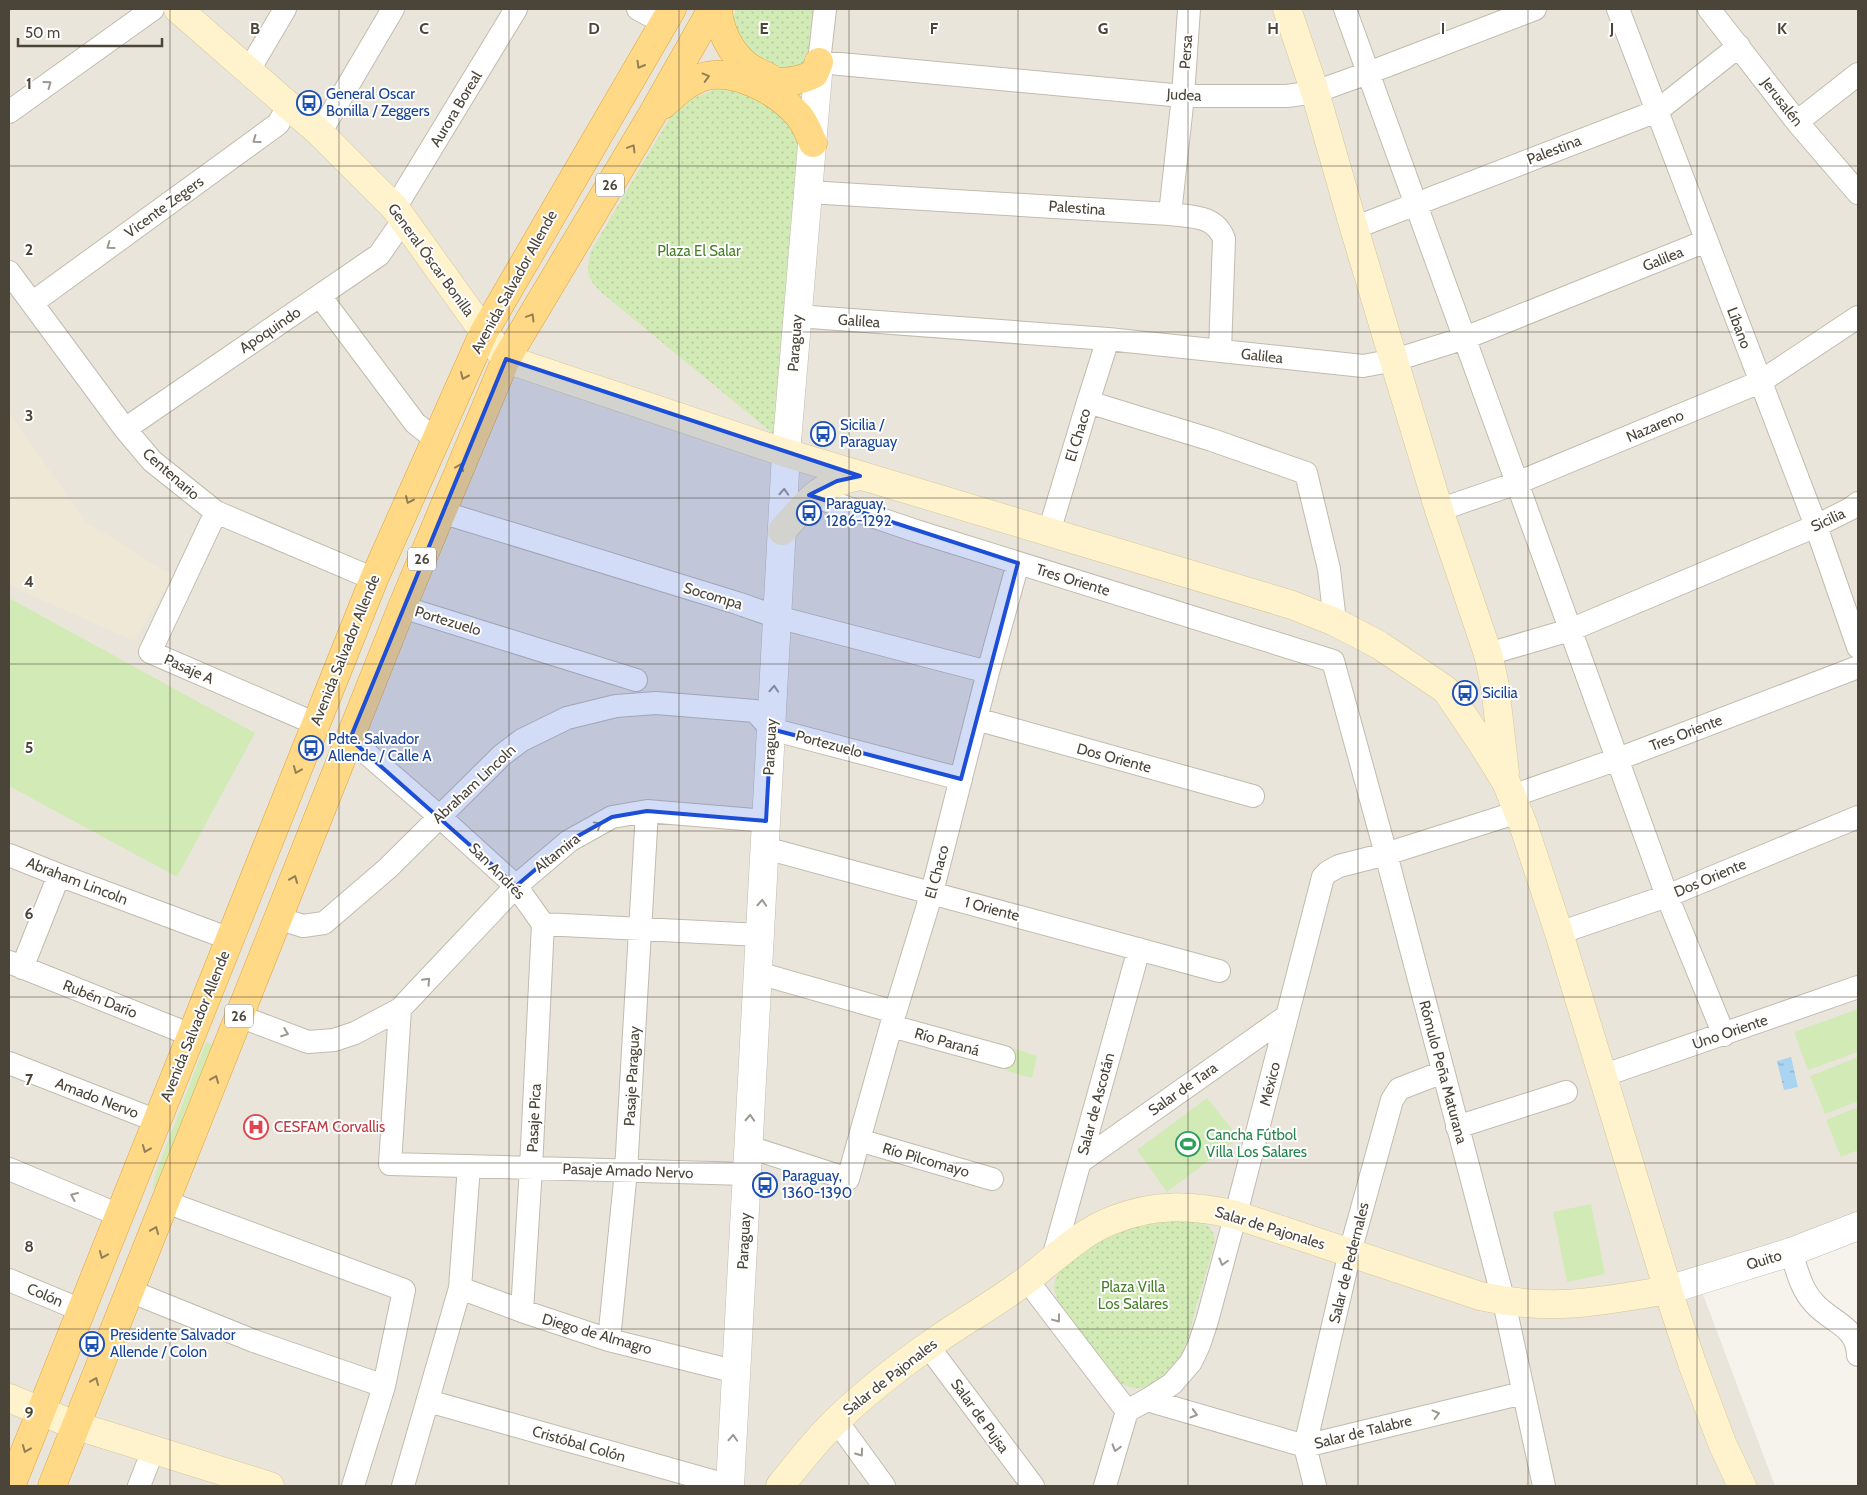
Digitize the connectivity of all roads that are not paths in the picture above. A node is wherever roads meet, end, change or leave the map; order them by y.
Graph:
1 (153, 9) edge
2 (178, 9) edge
3 (285, 9) edge
4 (393, 9) edge
5 (516, 9) edge
6 (638, 9) edge
7 (712, 9) edge
8 (718, 9) edge
9 (825, 9) edge
10 (1189, 9) edge
11 (1287, 9) edge
12 (1345, 9) edge
13 (1535, 9) edge
14 (1618, 9) edge
15 (1709, 9) edge
16 (668, 16) edge
17 (1739, 46) junction
18 (819, 62) junction
19 (249, 70) junction
20 (1368, 73) junction
21 (1858, 74) edge
22 (777, 82) junction
23 (1315, 92) junction
24 (1183, 96) junction
25 (289, 105) junction
26 (1657, 111) junction
27 (9, 112) edge
28 (815, 114) junction
29 (652, 115) junction
30 (1797, 122) junction
31 (320, 132) junction
32 (813, 143) junction
33 (808, 192) junction
34 (1858, 193) edge
35 (1416, 203) junction
36 (400, 214) junction
37 (1170, 214) junction
38 (1354, 228) junction
39 (1706, 241) junction
40 (9, 272) edge
41 (320, 296) junction
42 (32, 303) junction
43 (797, 316) junction
44 (1858, 317) edge
45 (484, 332) junction
46 (1465, 338) junction
47 (1108, 339) junction
48 (1220, 351) junction
49 (506, 359) junction
50 (1395, 360) junction
51 (1760, 382) junction
52 (1088, 402) junction
53 (125, 429) junction
54 (436, 439) junction
55 (786, 453) junction
56 (860, 476) junction
57 (1517, 483) junction
58 (813, 496) junction
59 (1858, 503) edge
60 (1440, 510) junction
61 (216, 512) junction
62 (441, 512) junction
63 (1816, 526) junction
64 (782, 531) junction
65 (1049, 532) junction
66 (1018, 563) junction
67 (374, 579) junction
68 (402, 606) junction
69 (777, 616) junction
70 (1335, 622) junction
71 (1570, 630) junction
72 (1858, 648) edge
73 (1488, 654) junction
74 (1333, 661) joint
75 (1858, 667) edge
76 (988, 672) junction
77 (636, 680) dead end
78 (976, 719) junction
79 (316, 724) junction
80 (771, 729) junction
81 (350, 739) junction
82 (1618, 760) junction
83 (961, 779) junction
84 (1253, 796) dead end
85 (1512, 796) junction
86 (647, 811) junction
87 (439, 816) junction
88 (1858, 817) edge
89 (766, 835) junction
90 (1386, 854) junction
91 (9, 855) edge
92 (59, 875) junction
93 (516, 886) junction
94 (932, 892) junction
95 (1667, 896) junction
96 (279, 917) junction
97 (543, 924) junction
98 (640, 929) junction
99 (1558, 933) junction
100 (760, 935) junction
101 (230, 939) junction
102 (1139, 949) junction
103 (16, 965) edge
104 (1219, 971) dead end
105 (758, 973) junction
106 (1858, 987) edge
107 (400, 1009) junction
108 (1287, 1016) junction
109 (893, 1019) junction
110 (236, 1025) junction
111 (195, 1027) junction
112 (1724, 1034) junction
113 (1004, 1057) dead end
114 (9, 1063) edge
115 (1443, 1072) junction
116 (1602, 1076) junction
117 (1566, 1092) dead end
118 (157, 1122) junction
119 (1457, 1127) junction
120 (859, 1140) junction
121 (749, 1147) junction
122 (1080, 1162) junction
123 (469, 1166) junction
124 (531, 1168) junction
125 (9, 1169) edge
126 (626, 1171) junction
127 (747, 1174) junction
128 (992, 1179) dead end
129 (166, 1202) junction
130 (119, 1215) junction
131 (1236, 1215) junction
132 (1858, 1226) edge
133 (1350, 1252) junction
134 (1792, 1252) junction
135 (1053, 1258) junction
136 (9, 1280) edge
137 (1027, 1280) junction
138 (460, 1288) junction
139 (1668, 1290) junction
140 (130, 1291) junction
141 (1504, 1302) junction
142 (81, 1310) junction
143 (522, 1311) junction
144 (1851, 1324) edge
145 (609, 1340) junction
146 (928, 1346) junction
147 (1858, 1355) edge
148 (737, 1372) junction
149 (384, 1386) junction
150 (1523, 1393) junction
151 (9, 1398) edge
152 (1147, 1400) junction
153 (428, 1401) junction
154 (1127, 1410) junction
155 (41, 1411) junction
156 (836, 1420) junction
157 (76, 1426) junction
158 (1305, 1446) junction
159 (148, 1473) edge
160 (11, 1486) edge
161 (52, 1486) edge
162 (266, 1486) edge
163 (353, 1486) edge
164 (402, 1486) edge
165 (730, 1486) edge
166 (780, 1486) edge
167 (884, 1486) edge
168 (1033, 1486) edge
169 (1106, 1486) edge
170 (1315, 1486) edge
171 (1544, 1486) edge
172 (1742, 1486) edge

27 -> 1 street
2 - 19 main road, General Óscar Bonilla
3 - 19 street
4 - 31 street
5 - 36 street, Aurora Boreal
6 - 16 street
7 - 29 highway, Avenida Salvador Allende / 26
8 - 22 highway
9 - 18 street, Paraguay
10 - 24 street, Persa
11 - 23 main road
12 - 20 street
13 - 20 street, Judea
14 - 26 street, Líbano
15 - 17 street, Jerusalén
16 -> 45 highway, Avenida Salvador Allende / 26
17 - 26 street, Palestina
17 - 30 street, Jerusalén
18 - 22 highway
18 - 24 street, Judea
18 - 28 street, Paraguay
19 - 25 main road, General Óscar Bonilla
20 - 23 street, Judea
20 - 35 street
21 - 30 street
22 - 28 highway
23 - 24 street, Judea
23 - 38 main road
24 - 37 street
25 - 31 main road, General Óscar Bonilla
25 -> 42 street, Vicente Zegers
26 - 35 street, Palestina
26 - 39 street, Líbano
28 - 32 street, Paraguay
29 -> 32 highway
49 -> 29 highway, Avenida Salvador Allende / 26
30 - 34 street, Jerusalén
31 - 36 main road, General Óscar Bonilla
32 - 33 street, Paraguay
33 - 37 street, Palestina
33 - 43 street, Paraguay
35 - 38 street, Palestina
35 - 46 street
36 - 41 street, Apoquindo
36 - 45 main road, General Óscar Bonilla
37 - 48 street, Palestina
38 - 50 main road
39 - 46 street, Galilea
39 - 51 street, Líbano
40 - 42 street, Centenario
41 - 53 street, Apoquindo
41 - 54 street
42 - 53 street, Centenario
43 - 47 street, Galilea
43 - 55 street, Paraguay
44 - 51 street, Nazareno
45 - 49 main road, General Óscar Bonilla
45 -> 54 highway, Avenida Salvador Allende / 26
46 - 50 street, Galilea
46 - 57 street
47 - 48 street, Galilea
47 - 52 street, El Chaco
48 - 50 street, Galilea
49 - 55 main road
62 -> 49 highway, Avenida Salvador Allende / 26
50 - 60 main road
51 - 57 street, Nazareno
51 - 63 street, Líbano
52 - 65 street, El Chaco
52 - 70 street
53 - 61 street, Centenario
54 -> 67 highway, Avenida Salvador Allende / 26
55 - 56 main road
64 -> 55 street, Paraguay
56 - 58 main road
56 - 65 main road
57 - 60 street, Nazareno
57 - 71 street
58 - 64 main road
58 - 66 street, Tres Oriente
59 - 63 street, Sicilia
60 - 73 main road
61 - 67 street, Centenario
61 - 79 street, Pasaje A
62 - 68 highway, Avenida Salvador Allende / 26
62 - 69 street, Socompa
63 - 71 street, Sicilia
63 - 72 street, Líbano
64 - 69 street, Paraguay
65 - 70 main road
66 - 74 street, Tres Oriente
66 - 76 street, El Chaco
67 - 79 highway, Avenida Salvador Allende / 26
68 - 77 street, Portezuelo
68 - 81 highway, Avenida Salvador Allende / 26
69 - 76 street, Socompa
80 -> 69 street, Paraguay
70 - 85 main road
71 - 73 street, Sicilia
71 - 82 street
73 - 85 main road
74 - 90 street, Rómulo Peña Maturana
75 - 82 street, Tres Oriente
76 - 78 street, El Chaco
78 - 83 street, El Chaco
78 - 84 street, Dos Oriente
79 -> 101 highway, Avenida Salvador Allende / 26
80 - 83 street, Portezuelo
80 - 87 street, Abraham Lincoln
80 - 89 street, Paraguay
81 - 87 street, San Andrés
96 -> 81 highway, Avenida Salvador Allende / 26
82 - 85 street, Tres Oriente
82 - 95 street
83 - 94 street, El Chaco
85 - 90 street, México
85 - 99 main road
86 - 89 street, Altamira
93 -> 86 street, Altamira
86 - 98 street, Pasaje Paraguay
87 - 93 street, San Andrés
87 - 96 street, Abraham Lincoln
88 - 95 street, Dos Oriente
89 - 94 street, 1 Oriente
100 -> 89 street, Paraguay
90 - 108 street, México
90 - 115 street, Rómulo Peña Maturana
91 - 92 street, Abraham Lincoln
92 - 101 street, Abraham Lincoln
92 - 103 street
93 - 97 street, San Andrés
107 -> 93 street, Altamira
94 - 102 street, 1 Oriente
94 - 109 street, El Chaco
95 - 99 street, Dos Oriente
95 - 112 street
96 - 110 highway, Avenida Salvador Allende / 26
97 - 98 street
97 - 124 street, Pasaje Pica
98 - 100 street
98 - 126 street, Pasaje Paraguay
99 - 116 main road
100 - 105 street, Paraguay
101 - 111 highway, Avenida Salvador Allende / 26
102 - 104 street, 1 Oriente
102 - 122 street, Salar de Ascotán
103 - 111 street, Rubén Darío
105 - 109 street
121 -> 105 street, Paraguay
106 - 112 street, Uno Oriente
110 -> 107 street, Altamira
107 - 123 street, Pasaje Amado Nervo
108 - 122 street, Salar de Tara
108 - 131 street, México
109 - 113 street, Río Paraná
109 - 120 street, El Chaco
110 - 111 highway
129 -> 110 highway, Avenida Salvador Allende / 26
111 - 118 highway, Avenida Salvador Allende / 26
112 - 116 street, Uno Oriente
114 - 118 street, Amado Nervo
115 - 119 street, Rómulo Peña Maturana
115 - 133 street, Salar de Pedernales
116 - 139 main road
117 - 119 street
118 -> 130 highway, Avenida Salvador Allende / 26
119 - 141 street, Rómulo Peña Maturana
120 - 121 street, El Chaco
120 - 128 street, Río Pilcomayo
121 - 127 street, Paraguay
122 - 135 street, Salar de Ascotán
123 - 124 street, Pasaje Amado Nervo
123 - 138 street
124 - 126 street, Pasaje Amado Nervo
124 - 143 street, Pasaje Pica
130 -> 125 street
126 - 127 street, Pasaje Amado Nervo
126 - 145 street, Pasaje Paraguay
127 - 148 street, Paraguay
140 -> 129 highway, Avenida Salvador Allende / 26
129 - 149 street
130 -> 142 highway, Avenida Salvador Allende / 26
131 - 133 main road, Salar de Pajonales
131 - 135 main road, Salar de Pajonales
131 -> 152 street, México
132 - 134 street, Quito
133 - 141 main road, Salar de Pajonales
133 - 158 street, Salar de Pedernales
134 - 139 street, Quito
134 - 144 street
135 - 137 main road, Salar de Pajonales
136 - 142 street, Colón
137 - 146 main road, Salar de Pajonales
137 -> 154 street
138 - 143 street, Diego de Almagro
138 - 153 street
139 - 141 main road, Salar de Pajonales
139 - 172 main road
140 - 149 street
157 -> 140 highway, Avenida Salvador Allende / 26
141 - 150 street, Rómulo Peña Maturana
142 - 155 highway, Avenida Salvador Allende / 26
143 - 145 street, Diego de Almagro
144 - 147 street
145 - 148 street, Diego de Almagro
146 - 156 main road, Salar de Pajonales
146 - 168 street, Salar de Pujsa
165 -> 148 street, Paraguay
149 - 163 street
158 -> 150 street, Salar de Talabre
150 - 171 street, Rómulo Peña Maturana
151 - 155 main road
152 - 154 street, México
152 -> 158 street, Salar de Talabre
153 - 164 street
153 - 165 street, Cristóbal Colón
154 -> 169 street
155 - 157 main road
155 -> 160 highway, Avenida Salvador Allende / 26
156 - 166 main road, Salar de Pajonales
156 -> 167 street
157 - 159 main road
157 - 161 highway, Avenida Salvador Allende / 26
158 - 170 street, Salar de Pedernales
159 - 162 main road

